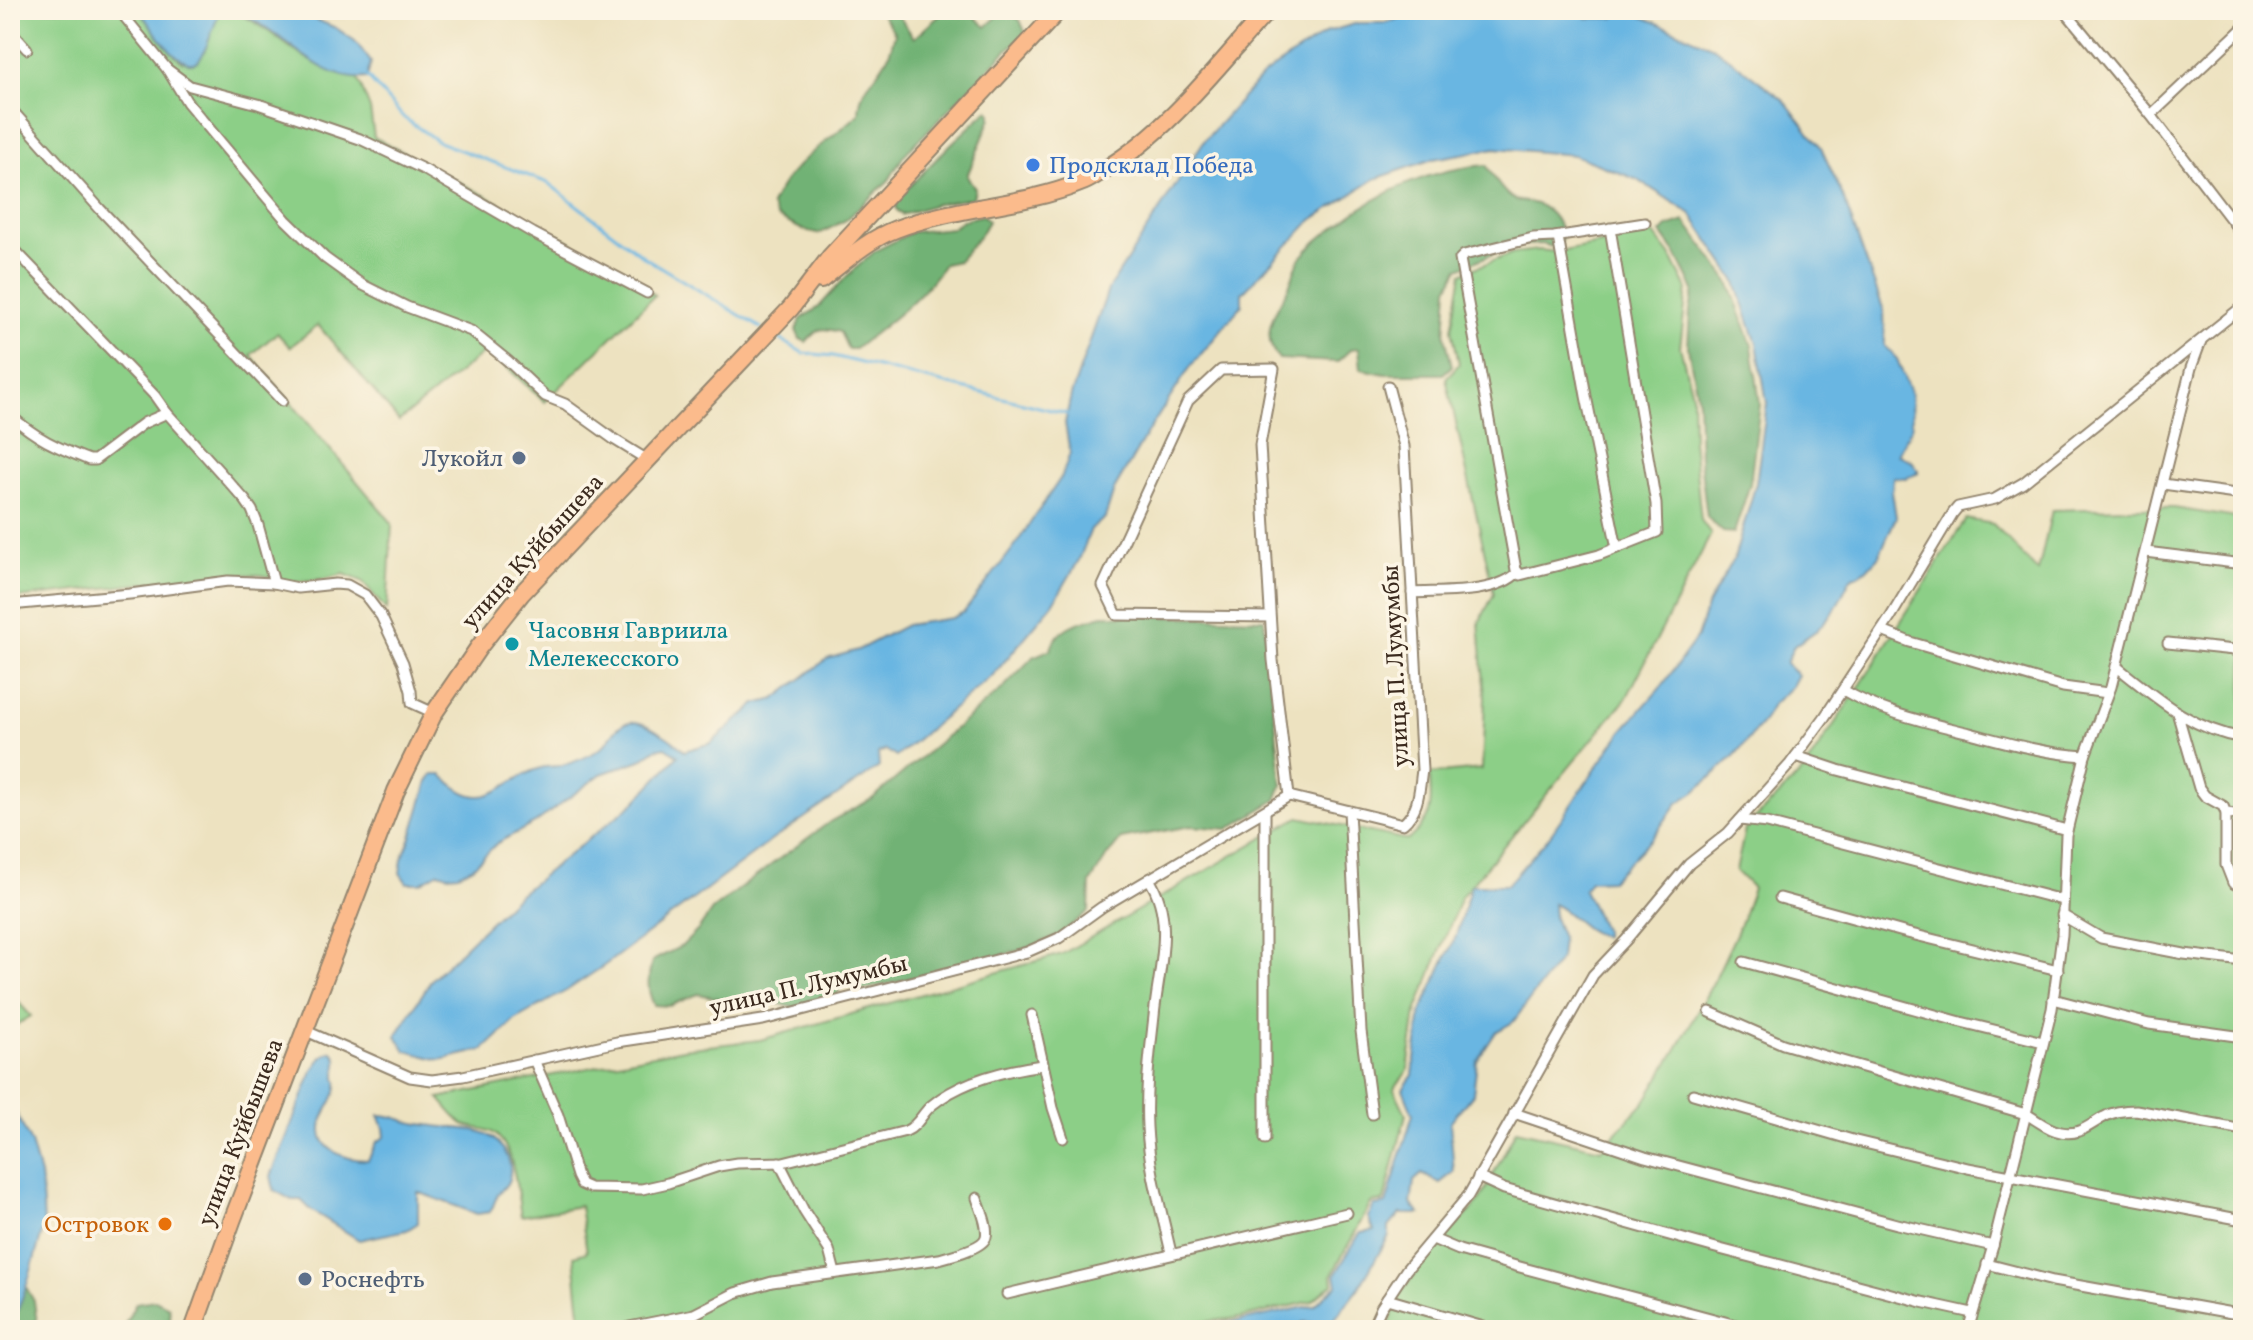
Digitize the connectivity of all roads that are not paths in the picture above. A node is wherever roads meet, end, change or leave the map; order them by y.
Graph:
1 (119, 10) edge
2 (1059, 10) edge
3 (1268, 10) edge
4 (2067, 11) edge
5 (2243, 28) edge
6 (10, 30) edge
7 (27, 49) dead end
8 (167, 69) junction
9 (10, 108) edge
10 (2151, 115) junction
11 (1645, 223) dead end
12 (1610, 228) junction
13 (2243, 235) edge
14 (1558, 237) junction
15 (10, 245) edge
16 (647, 293) dead end
17 (796, 302) junction
18 (2243, 306) edge
19 (2201, 341) junction
20 (1388, 386) dead end
21 (282, 401) dead end
22 (167, 413) junction
23 (10, 415) edge
24 (646, 459) junction
25 (2163, 484) junction
26 (2243, 495) edge
27 (1617, 548) junction
28 (2146, 552) junction
29 (2243, 564) edge
30 (1518, 572) junction
31 (274, 583) junction
32 (1412, 593) junction
33 (10, 605) edge
34 (1270, 617) junction
35 (1882, 631) junction
36 (2168, 643) dead end
37 (2243, 651) edge
38 (2116, 666) junction
39 (1843, 690) junction
40 (2108, 693) junction
41 (2177, 712) junction
42 (434, 713) junction
43 (2243, 738) edge
44 (1796, 756) junction
45 (2085, 756) junction
46 (1289, 796) junction
47 (1265, 811) junction
48 (1349, 811) junction
49 (2226, 813) junction
50 (2243, 815) edge
51 (1740, 820) junction
52 (2067, 830) junction
53 (1149, 879) junction
54 (2243, 888) edge
55 (1780, 898) dead end
56 (2062, 900) junction
57 (2062, 915) junction
58 (2243, 961) edge
59 (1744, 962) dead end
60 (2058, 970) junction
61 (2053, 999) junction
62 (1710, 1012) dead end
63 (1032, 1015) dead end
64 (304, 1030) junction
65 (2243, 1037) edge
66 (2043, 1042) junction
67 (534, 1060) junction
68 (1042, 1065) junction
69 (1693, 1094) dead end
70 (1514, 1113) junction
71 (1372, 1114) dead end
72 (2026, 1114) junction
73 (2243, 1130) edge
74 (1063, 1138) dead end
75 (1265, 1139) dead end
76 (779, 1162) junction
77 (1478, 1177) junction
78 (2010, 1177) junction
79 (977, 1198) dead end
80 (1347, 1213) dead end
81 (2243, 1220) edge
82 (1433, 1239) junction
83 (1993, 1246) junction
84 (1171, 1253) junction
85 (1987, 1264) junction
86 (835, 1273) junction
87 (1007, 1294) dead end
88 (1387, 1299) junction
89 (1972, 1313) junction
90 (2243, 1315) edge
91 (629, 1327) dead end
92 (193, 1330) edge
93 (1371, 1330) edge
94 (1494, 1330) edge
95 (1755, 1330) edge
96 (1968, 1330) edge

1 - 8 street
2 - 17 highway, улица Куйбышева
3 - 17 highway
4 - 10 street
5 - 10 street
6 - 7 street
8 - 16 street
8 - 24 street
9 - 21 street
10 - 13 street
11 - 12 street
12 - 14 street
12 - 27 street
14 - 27 street
14 - 30 street
15 - 22 street
17 - 24 highway, улица Куйбышева
18 - 19 street
19 - 25 street
19 - 35 street
20 - 32 street, улица П. Лумумбы
22 - 23 street
22 - 31 street
24 - 42 highway, улица Куйбышева
25 - 26 street
25 - 28 street
27 - 30 street
28 - 29 street
28 - 38 street
30 - 32 street
31 - 33 street
31 - 42 street
32 - 48 street, улица П. Лумумбы
34 - 34 street
34 - 46 street
35 - 39 street
35 - 40 street
36 - 37 street
38 - 40 street
38 - 41 street
39 - 44 street
39 - 45 street
40 - 45 street
41 - 43 street
41 - 49 street
42 - 64 highway, улица Куйбышева
44 - 51 street
44 - 52 street
45 - 52 street
46 - 47 street, улица П. Лумумбы
46 - 48 street, улица П. Лумумбы
47 - 53 street, улица П. Лумумбы
47 - 75 street
48 - 71 street
49 - 50 street
49 - 54 street
51 - 56 street
51 - 70 street
52 - 56 street
53 - 67 street, улица П. Лумумбы
53 - 84 street
55 - 60 street
56 - 57 street
57 - 58 street
57 - 60 street
59 - 66 street
60 - 61 street
61 - 65 street
61 - 66 street
62 - 72 street
63 - 68 street
64 - 67 street, улица П. Лумумбы
64 - 92 highway, улица Куйбышева
66 - 72 street
67 - 76 street
68 - 74 street
68 - 76 street
69 - 78 street
70 - 77 street
70 - 83 street
72 - 73 street
72 - 78 street
76 - 86 street
77 - 82 street
77 - 89 street
78 - 81 street
78 - 83 street
79 - 86 street
80 - 84 street
82 - 88 street
82 - 95 street
83 - 85 street
84 - 87 street
85 - 89 street
85 - 90 street
86 - 91 street
88 - 93 street
88 - 94 street
89 - 96 street

